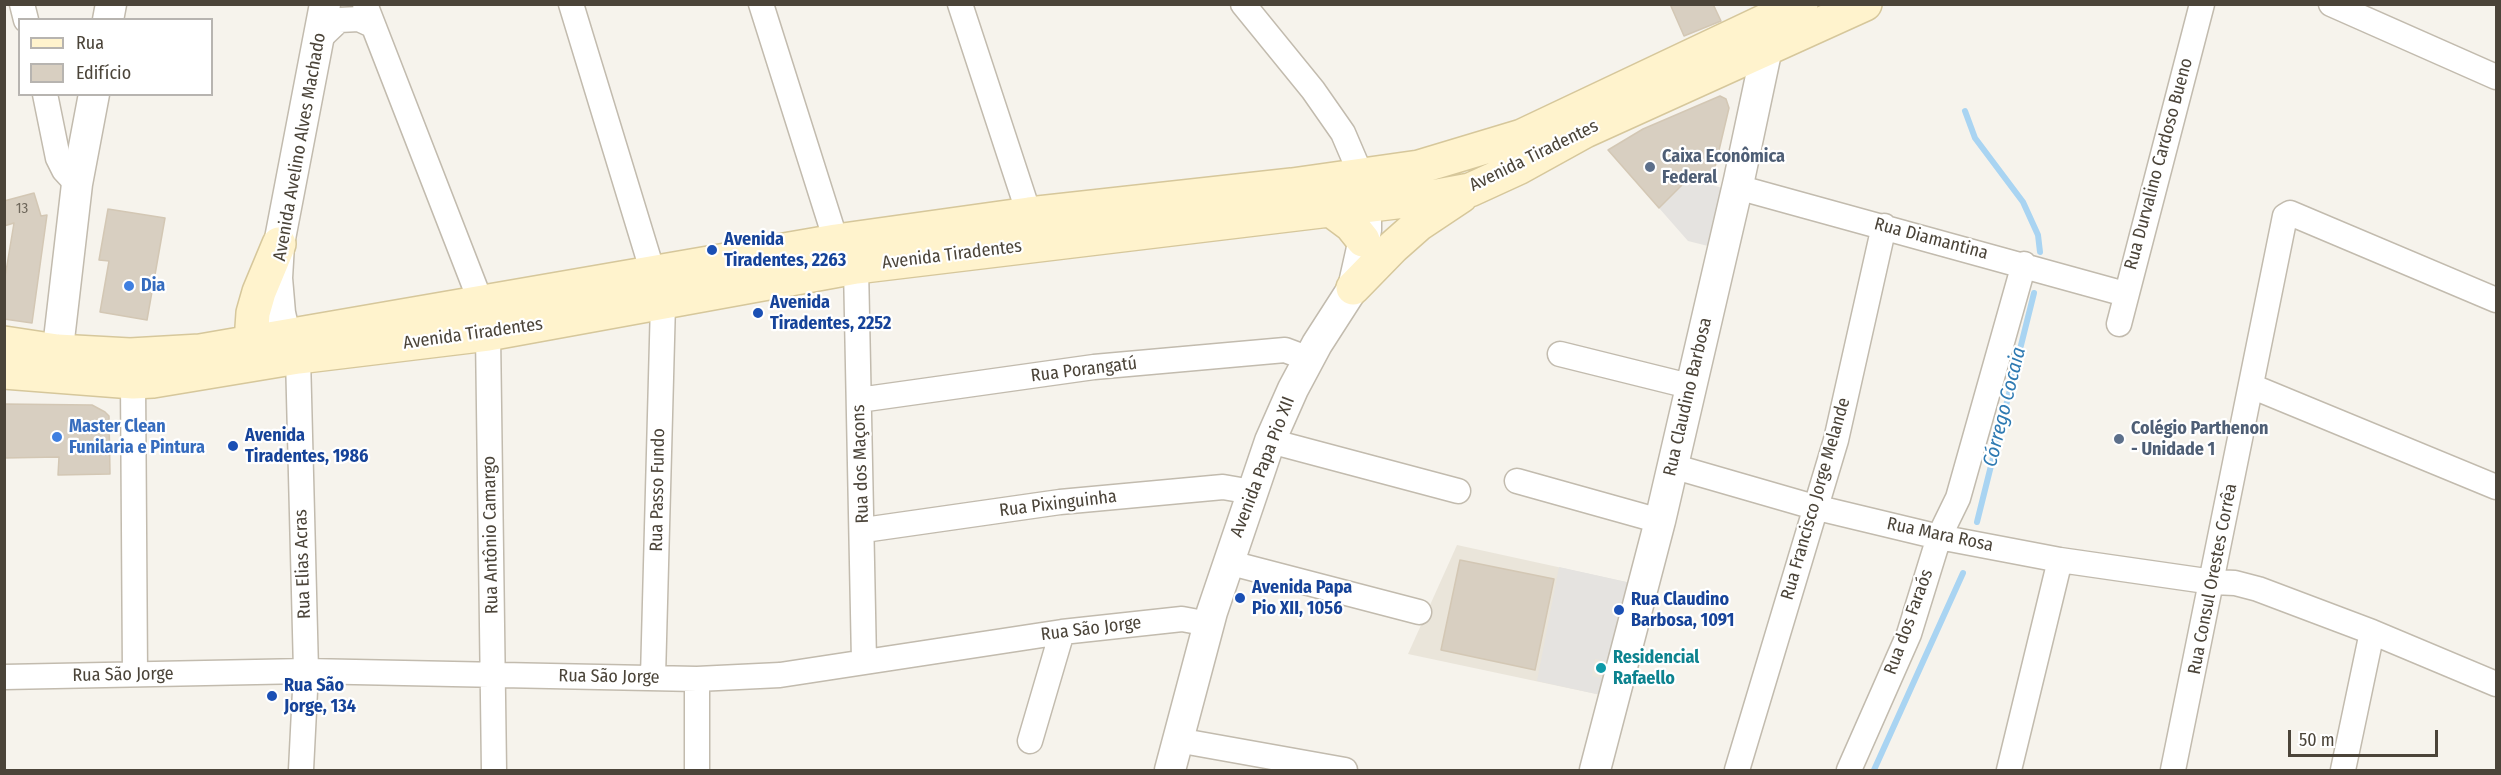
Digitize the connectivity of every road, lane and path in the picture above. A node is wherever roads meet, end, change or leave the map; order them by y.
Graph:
1 (325, 4) edge
2 (571, 4) edge
3 (761, 4) edge
4 (960, 4) edge
5 (1243, 4) edge
6 (1801, 4) edge
7 (1865, 4) edge
8 (2202, 4) edge
9 (2331, 4) edge
10 (369, 15) edge
11 (1765, 25) edge
12 (320, 38) junction
13 (2496, 77) edge
14 (94, 96) edge
15 (46, 100) edge
16 (87, 130) junction
17 (77, 184) junction
18 (1292, 185) junction
19 (1737, 187) junction
20 (1363, 189) junction
21 (1470, 190) junction
22 (1330, 208) junction
23 (1029, 214) junction
24 (1884, 226) junction
25 (1363, 240) junction
26 (836, 241) junction
27 (279, 244) junction
28 (2024, 264) junction
29 (856, 267) junction
30 (658, 288) junction
31 (1353, 288) junction
32 (2125, 294) junction
33 (480, 300) junction
34 (2496, 300) edge
35 (2119, 324) dead end
36 (488, 334) junction
37 (251, 342) junction
38 (4, 344) edge
39 (291, 346) junction
40 (1560, 354) dead end
41 (1309, 359) junction
42 (56, 364) junction
43 (4, 372) edge
44 (133, 382) junction
45 (1689, 386) junction
46 (2251, 386) junction
47 (859, 400) junction
48 (1270, 441) junction
49 (1672, 466) junction
50 (1518, 481) dead end
51 (2496, 487) edge
52 (1458, 491) dead end
53 (1252, 492) junction
54 (1814, 507) junction
55 (1659, 521) junction
56 (864, 530) junction
57 (1939, 537) junction
58 (2060, 560) junction
59 (1227, 562) junction
60 (2213, 582) junction
61 (1419, 612) dead end
62 (1209, 624) junction
63 (1062, 632) junction
64 (2372, 632) junction
65 (864, 661) junction
66 (306, 671) junction
67 (135, 674) junction
68 (494, 676) junction
69 (4, 677) edge
70 (653, 677) junction
71 (698, 679) junction
72 (2496, 684) edge
73 (1177, 740) junction
74 (1030, 741) dead end
75 (301, 771) edge
76 (495, 771) edge
77 (697, 771) edge
78 (1170, 771) edge
79 (1345, 771) edge
80 (1595, 771) edge
81 (1737, 771) edge
82 (1849, 771) edge
83 (2009, 771) edge
84 (2173, 771) edge
85 (2343, 771) edge

1 - 12 street, Avenida Avelino Alves Machado
2 - 30 street, Rua Passo Fundo
3 - 26 street
4 - 23 street
5 - 20 street
6 - 11 main road, Avenida Tiradentes
7 - 11 main road, Avenida Tiradentes
8 - 32 street, Rua Durvalino Cardoso Bueno
9 - 13 street
10 - 12 street
10 - 33 street, Rua Antônio Camargo
11 - 19 street, Rua Claudino Barbosa
11 - 20 main road, Avenida Tiradentes
11 - 21 main road, Avenida Tiradentes
12 - 27 street, Avenida Avelino Alves Machado
14 - 16 street
15 - 16 street
15 - 17 street
16 - 17 street
17 - 42 street
18 - 20 main road, Avenida Tiradentes
18 - 22 main road
18 - 23 main road, Avenida Tiradentes
19 - 24 street, Rua Diamantina
19 - 45 street, Rua Claudino Barbosa
20 - 21 main road, Avenida Tiradentes
20 - 22 main road, Avenida Tiradentes
20 - 25 street, Avenida Papa Pio XII
21 - 31 main road
22 - 25 main road
22 - 29 main road, Avenida Tiradentes
23 - 26 main road, Avenida Tiradentes
24 - 28 street, Rua Diamantina
24 - 54 street, Rua Francisco Jorge Melande
25 - 31 street, Avenida Papa Pio XII
26 - 30 main road, Avenida Tiradentes
27 - 37 main road
27 - 39 street, Avenida Avelino Alves Machado
28 - 32 street, Rua Diamantina
28 - 57 street, Rua dos Faraós
29 - 30 main road, Avenida Tiradentes
29 - 47 street, Rua dos Maçons
30 - 33 main road, Avenida Tiradentes
30 - 36 main road, Avenida Tiradentes
30 - 70 street, Rua Passo Fundo
31 - 41 street, Avenida Papa Pio XII
32 - 35 street, Rua Durvalino Cardoso Bueno
33 - 36 street, Rua Antônio Camargo
33 - 39 main road, Avenida Tiradentes
34 - 46 street, Rua Consul Orestes Corrêa
36 - 39 main road, Avenida Tiradentes
36 - 68 street, Rua Antônio Camargo
37 - 39 main road, Avenida Tiradentes
37 - 42 main road, Avenida Tiradentes
38 - 42 main road, Avenida Tiradentes
39 - 44 main road, Avenida Tiradentes
39 - 66 street, Rua Elias Acras
40 - 45 street
41 - 47 street, Rua Porangatú
41 - 48 street, Avenida Papa Pio XII
42 - 43 main road, Avenida Tiradentes
42 - 44 main road, Avenida Tiradentes
44 - 67 street
45 - 49 street, Rua Claudino Barbosa
46 - 51 street
46 - 60 street, Rua Consul Orestes Corrêa
47 - 56 street, Rua dos Maçons
48 - 52 street
48 - 53 street, Avenida Papa Pio XII
49 - 54 street, Rua Mara Rosa
49 - 55 street, Rua Claudino Barbosa
50 - 55 street
53 - 56 street, Rua Pixinguinha
53 - 59 street, Avenida Papa Pio XII
54 - 57 street, Rua Mara Rosa
54 - 81 street, Rua Francisco Jorge Melande
55 - 80 street, Rua Claudino Barbosa
56 - 65 street, Rua dos Maçons
57 - 58 street, Rua Mara Rosa
57 - 82 street, Rua dos Faraós
58 - 60 street, Rua Mara Rosa
58 - 83 street
59 - 61 street
59 - 62 street, Avenida Papa Pio XII
60 - 64 street, Rua Mara Rosa
60 - 84 street, Rua Consul Orestes Corrêa
62 - 63 street, Rua São Jorge
62 - 73 street, Avenida Papa Pio XII
63 - 65 street, Rua São Jorge
63 - 74 street
64 - 72 street, Rua Mara Rosa
64 - 85 street
65 - 71 street, Rua São Jorge
66 - 67 street, Rua São Jorge
66 - 68 street, Rua São Jorge
66 - 75 street, Rua Elias Acras
67 - 69 street, Rua São Jorge
68 - 70 street, Rua São Jorge
68 - 76 street, Rua Antônio Camargo
70 - 71 street, Rua São Jorge
71 - 77 street
73 - 78 street, Avenida Papa Pio XII
73 - 79 street

